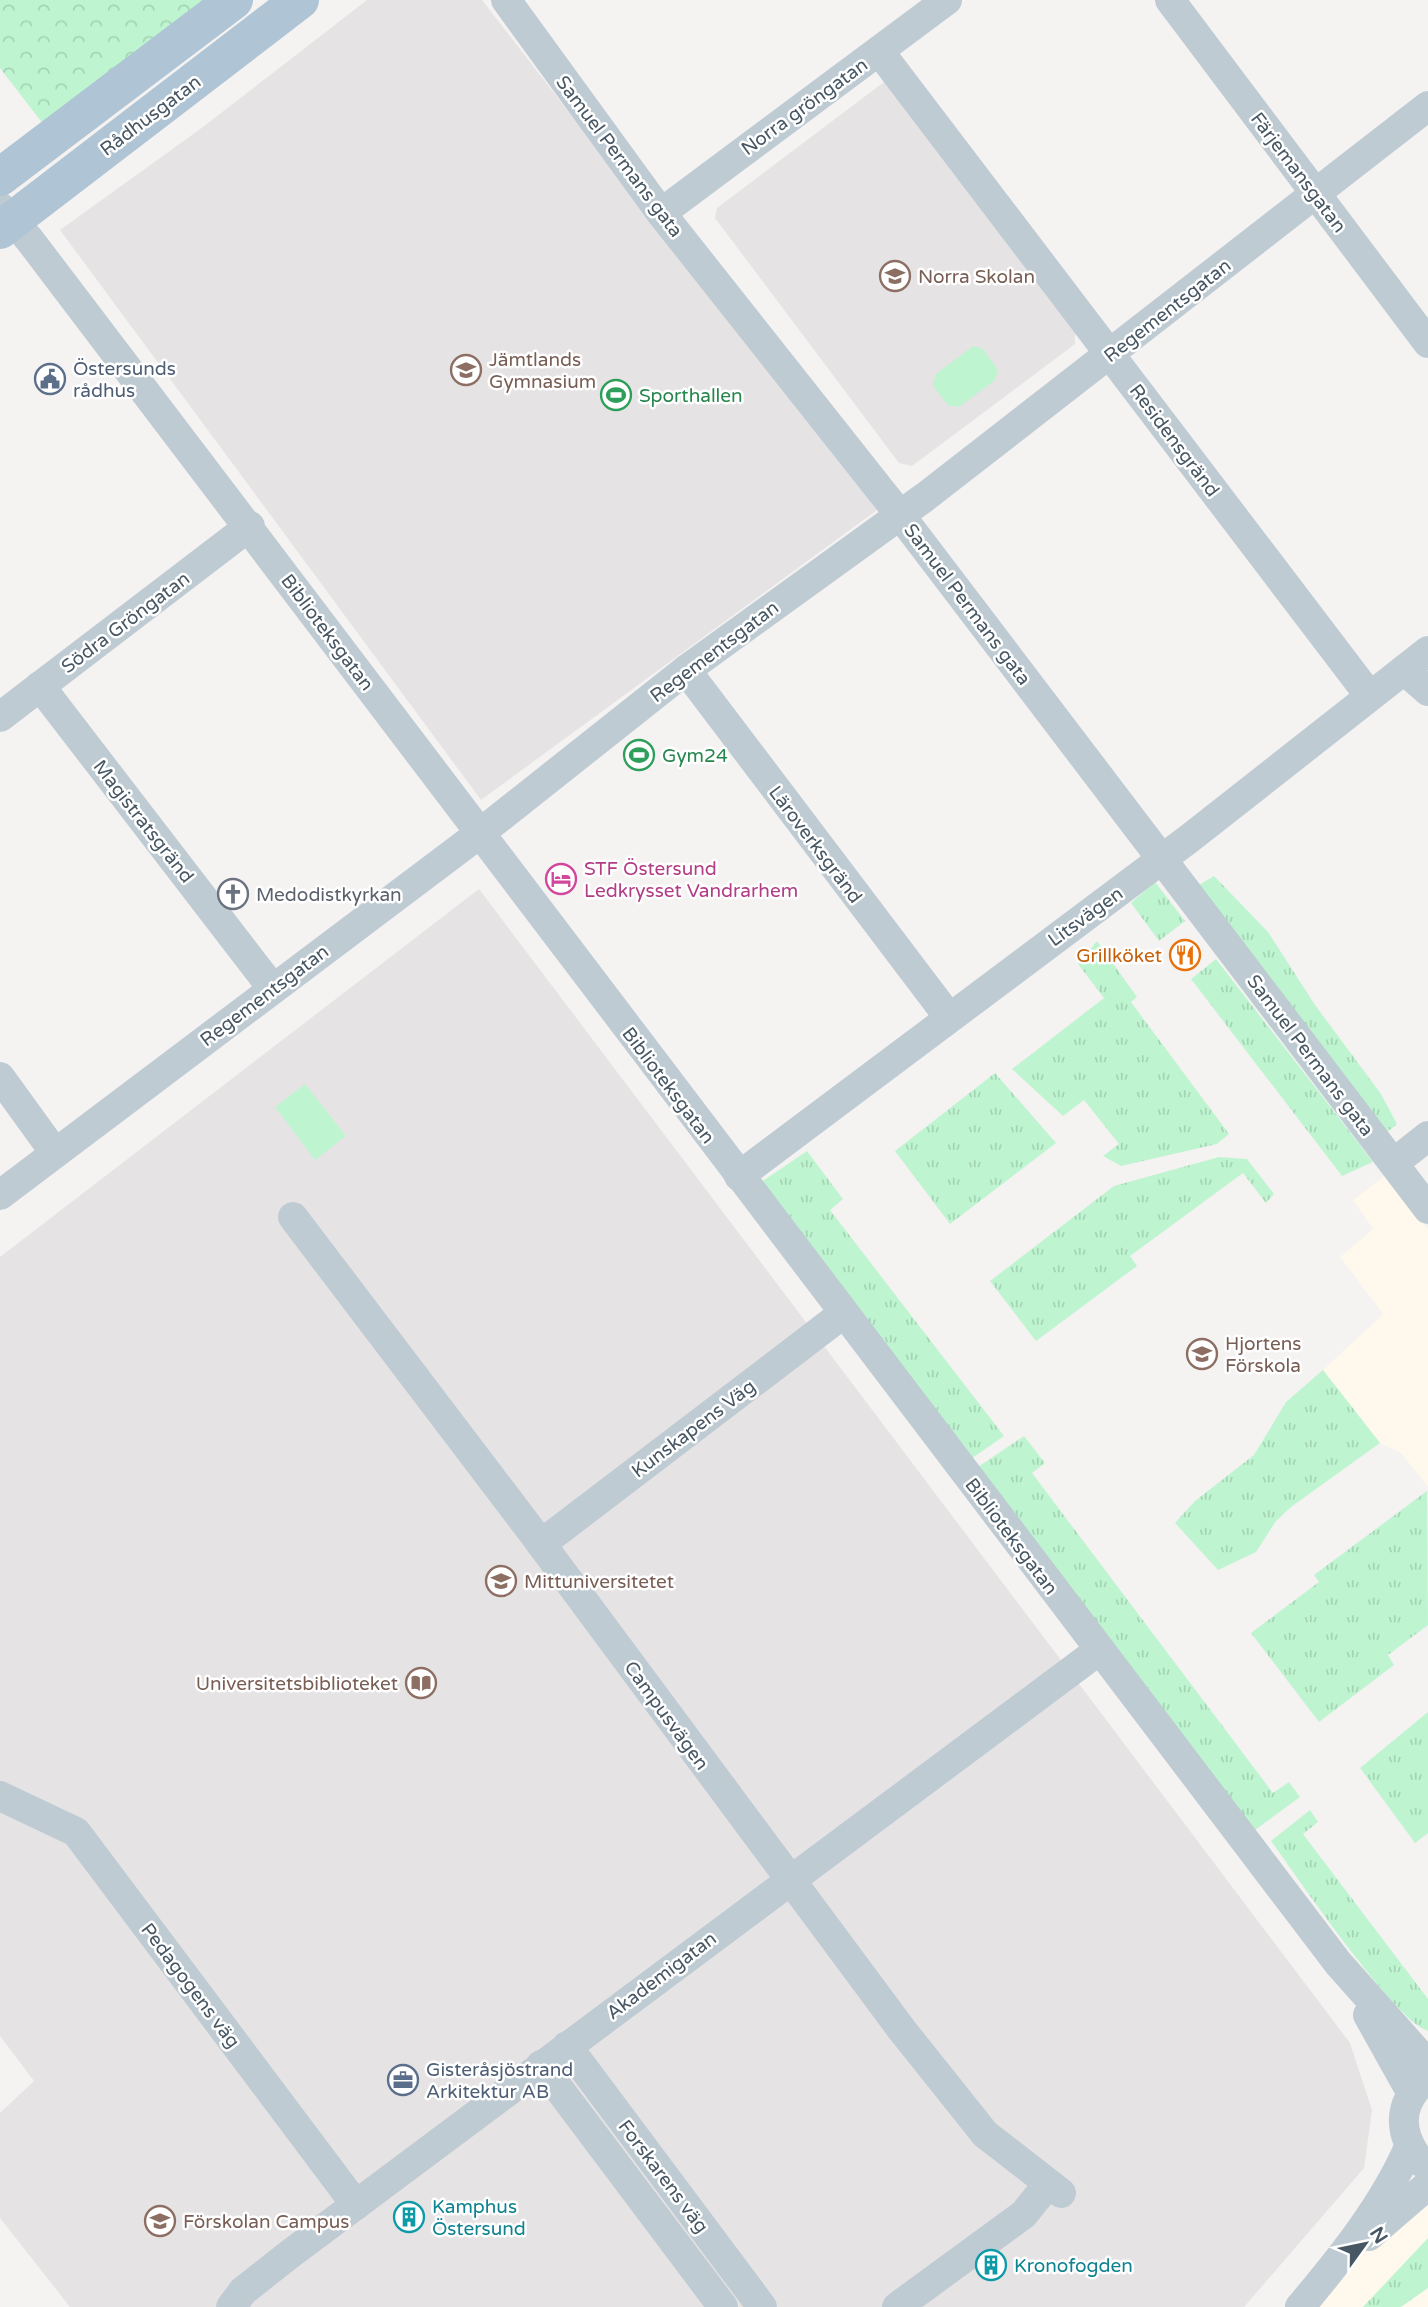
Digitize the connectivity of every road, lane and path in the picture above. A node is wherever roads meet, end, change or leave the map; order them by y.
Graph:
1 (234, 0) edge
2 (300, 0) edge
3 (506, 0) edge
4 (947, 0) edge
5 (1170, 0) edge
6 (879, 51) junction
7 (1428, 106) edge
8 (0, 177) edge
9 (1315, 194) junction
10 (662, 213) junction
11 (4, 220) edge
12 (1428, 344) edge
13 (1110, 356) junction
14 (900, 515) junction
15 (250, 526) junction
16 (1428, 651) edge
17 (686, 670) junction
18 (1404, 670) junction
19 (40, 686) junction
20 (1428, 691) edge
21 (1369, 695) junction
22 (0, 717) edge
23 (479, 834) junction
24 (1161, 860) junction
25 (273, 989) junction
26 (948, 1016) junction
27 (0, 1077) edge
28 (1428, 1136) edge
29 (55, 1153) junction
30 (1394, 1163) junction
31 (739, 1176) junction
32 (0, 1195) edge
33 (1428, 1209) edge
34 (293, 1217) dead end
35 (844, 1313) junction
36 (541, 1544) junction
37 (1098, 1651) junction
38 (0, 1796) edge
39 (788, 1880) junction
40 (1338, 1964) junction
41 (567, 2046) junction
42 (1428, 2059) edge
43 (541, 2065) junction
44 (1420, 2085) edge
45 (647, 2152) junction
46 (1418, 2157) edge
47 (621, 2171) junction
48 (1428, 2185) edge
49 (356, 2205) junction
50 (1332, 2269) junction
51 (231, 2307) edge
52 (723, 2307) edge
53 (762, 2307) edge
54 (897, 2307) edge
55 (1300, 2307) edge

1 - 8 main road
2 - 11 main road, Rådhusgatan
3 - 10 street, Samuel Permans gata
4 - 6 street, Norra gröngatan
5 - 9 street, Färjemansgatan
6 - 10 street, Norra gröngatan
6 - 13 street, Residensgränd
7 - 9 street, Regementsgatan
9 - 12 street, Färjemansgatan
9 - 13 street, Regementsgatan
10 - 14 street, Samuel Permans gata
11 - 15 street, Biblioteksgatan
13 - 14 street, Regementsgatan
13 - 21 street, Residensgränd
14 - 17 street, Regementsgatan
14 - 24 street, Samuel Permans gata
15 - 19 street, Södra Gröngatan
15 - 23 street, Biblioteksgatan
16 - 18 street, Litsvägen
17 - 23 street, Regementsgatan
17 - 26 street, Läroverksgränd
18 - 20 street
18 - 21 street, Litsvägen
19 - 22 street, Södra Gröngatan
19 - 25 street, Magistratsgränd
21 - 24 street, Litsvägen
23 - 25 street, Regementsgatan
23 - 31 street, Biblioteksgatan
24 - 26 street, Litsvägen
24 - 30 street, Samuel Permans gata
25 - 29 street, Regementsgatan
26 - 31 street, Litsvägen
27 - 29 street
28 - 30 street
29 - 32 street, Regementsgatan
30 - 33 street, Samuel Permans gata
31 - 35 street, Biblioteksgatan
34 - 36 street, Campusvägen
35 - 36 street, Kunskapens Väg
35 - 37 street, Biblioteksgatan
36 - 39 street, Campusvägen
37 - 39 street, Akademigatan
37 - 40 street, Biblioteksgatan
38 - 49 street, Pedagogens väg
39 - 41 street, Akademigatan
39 - 54 street, Campusvägen
40 - 42 street, Biblioteksgatan
40 - 44 street, Biblioteksgatan
41 - 43 street, Akademigatan
41 - 45 street, Forskarens väg
43 - 47 street, Forskarens väg
43 - 49 street, Akademigatan
44 - 46 street
45 - 47 street
45 - 53 street, Forskarens väg
46 - 50 street
47 - 52 street, Forskarens väg
48 - 50 street
49 - 51 street, Akademigatan
50 - 55 street

